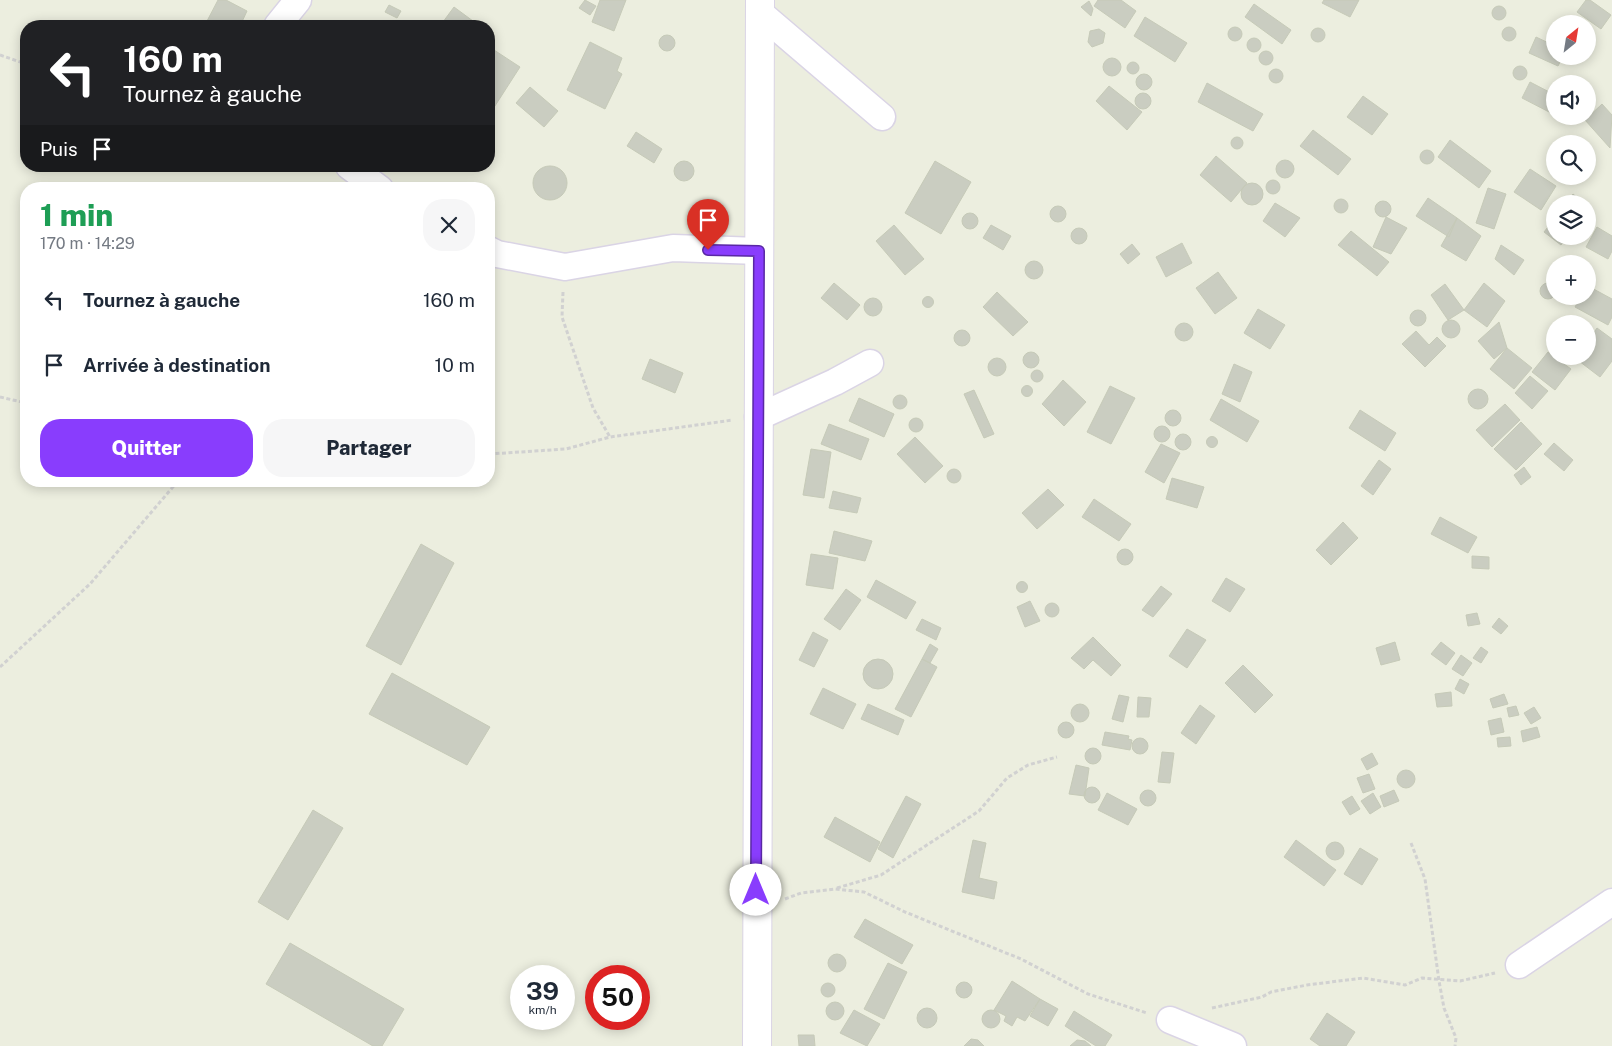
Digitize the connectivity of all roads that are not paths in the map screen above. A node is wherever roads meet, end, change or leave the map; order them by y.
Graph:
1 (298, 0) edge
2 (760, 6) edge
3 (282, 20) edge
4 (882, 117) dead end
5 (357, 172) edge
6 (371, 182) edge
7 (759, 251) junction
8 (495, 253) edge
9 (870, 363) dead end
10 (758, 417) junction
11 (1612, 902) edge
12 (1519, 966) road end
13 (1170, 1020) road end
14 (757, 1046) edge
15 (1234, 1046) edge

1 - 3 street
2 - 4 street
2 - 7 main road
5 - 6 street
7 - 8 street
7 - 10 main road
9 - 10 street
10 - 14 main road
11 - 12 street
13 - 15 street

